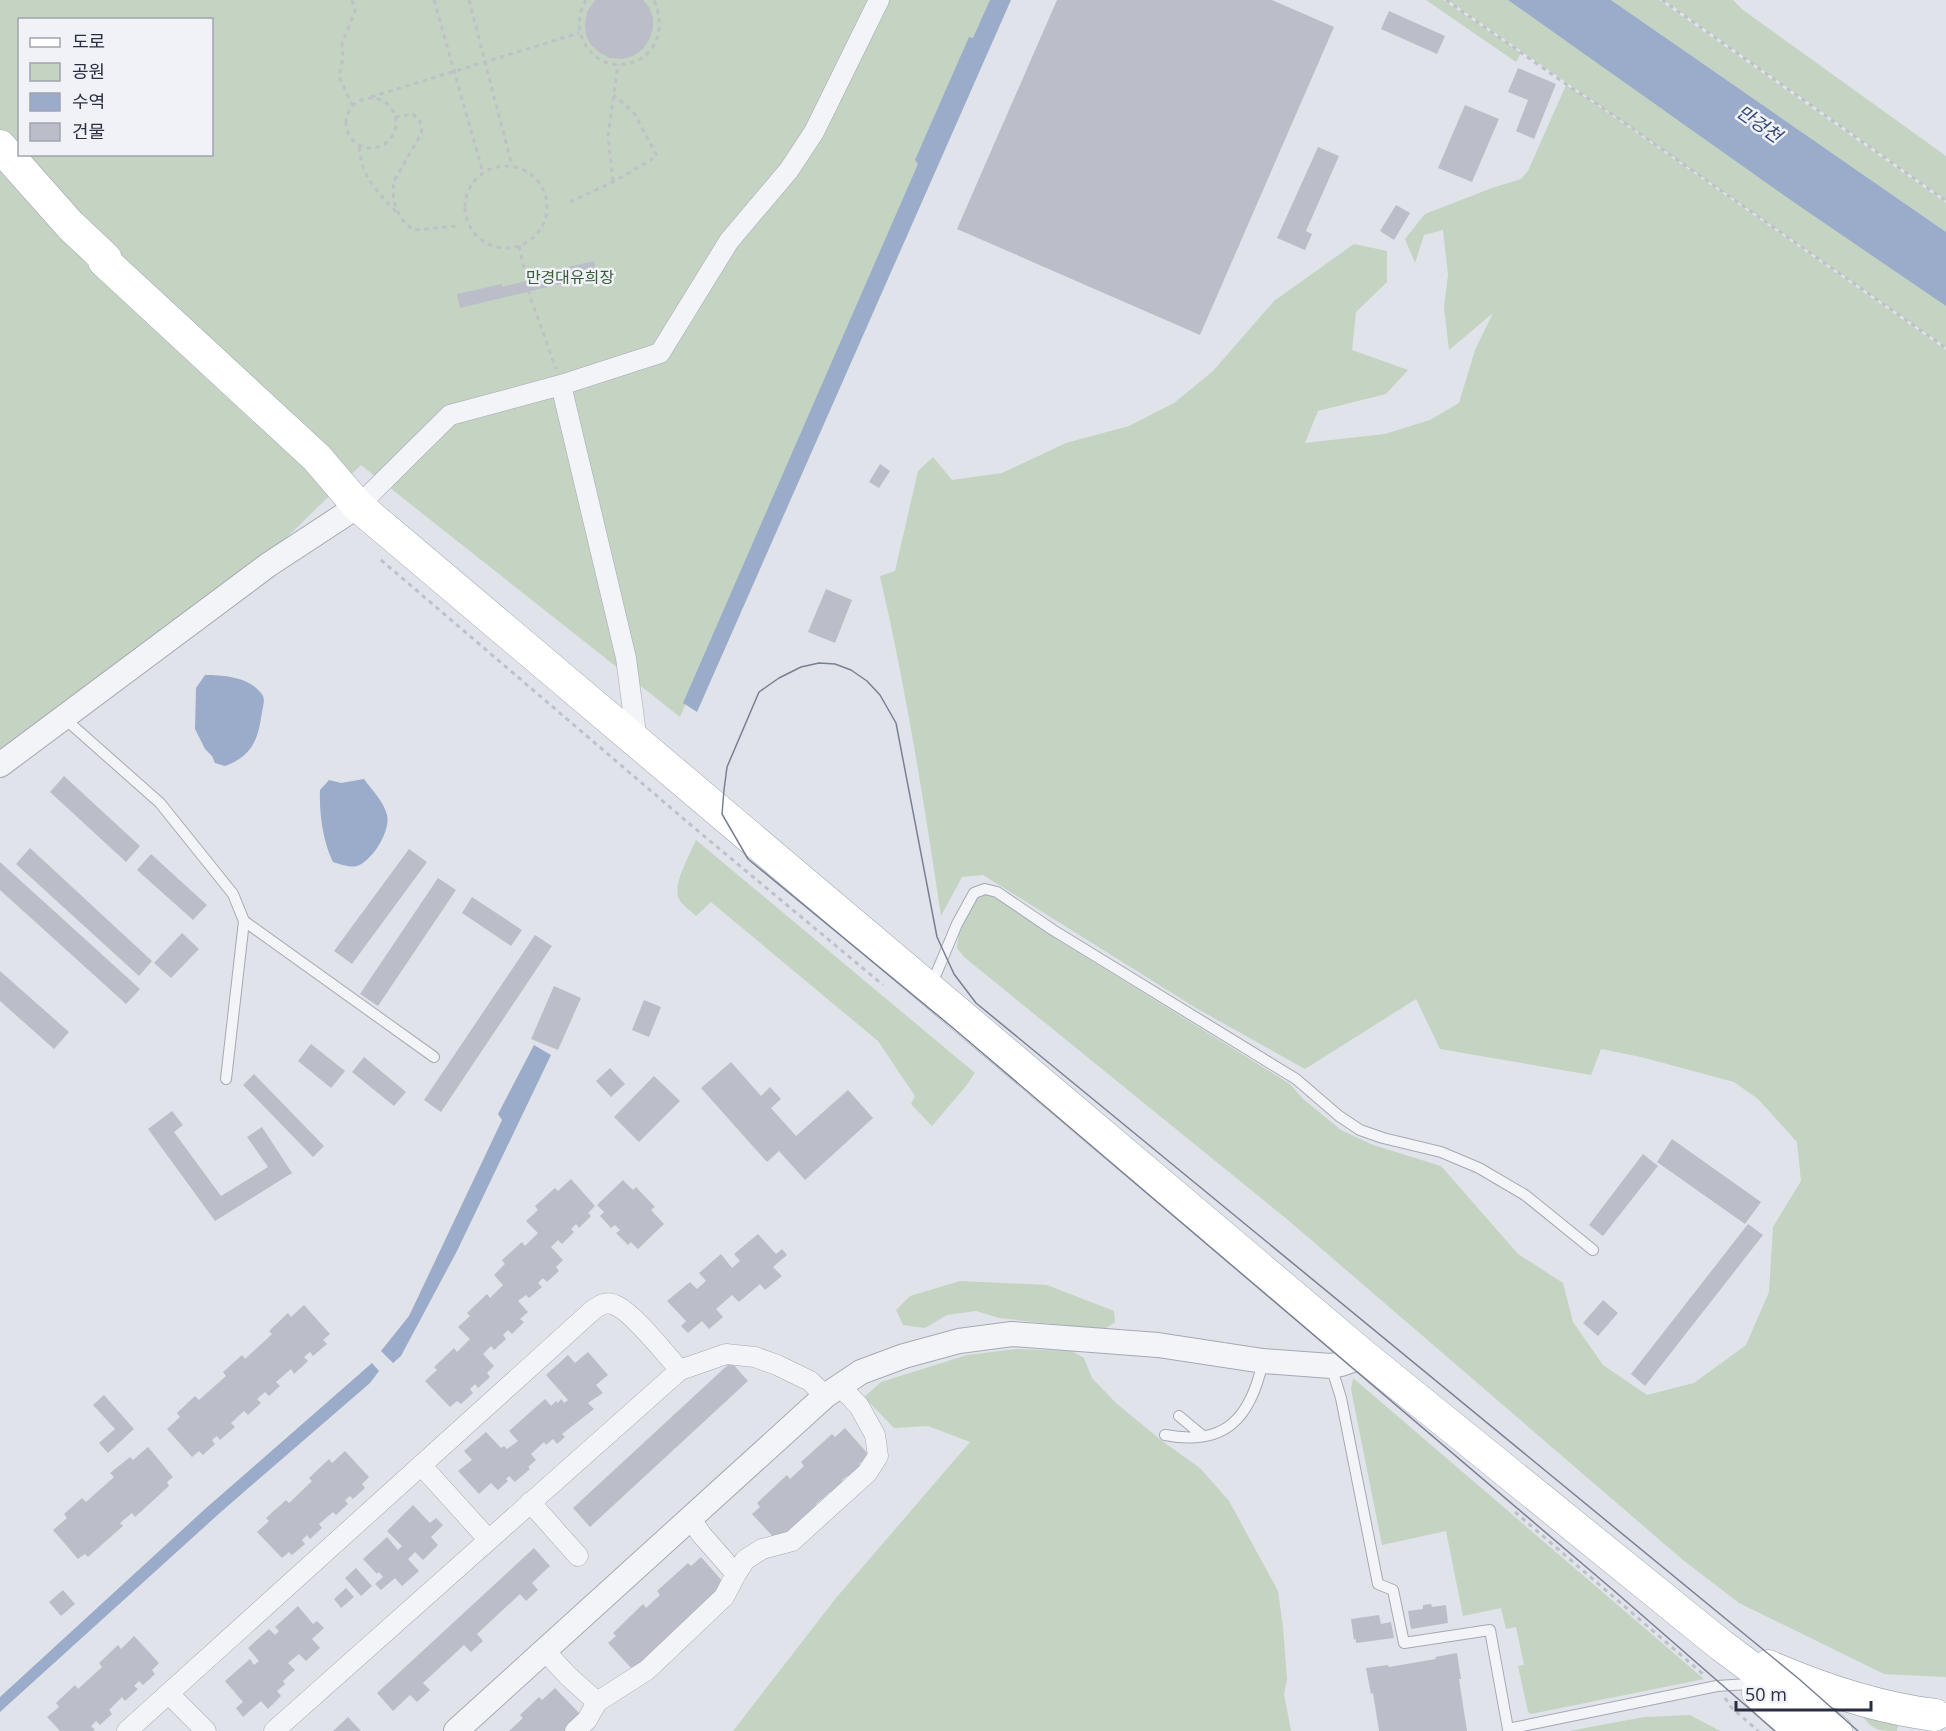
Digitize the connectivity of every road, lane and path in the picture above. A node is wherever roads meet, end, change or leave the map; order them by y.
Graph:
1 (352, 0) edge
2 (434, 0) edge
3 (469, 0) edge
4 (586, 0) edge
5 (654, 0) edge
6 (879, 0) edge
7 (1446, 0) edge
8 (1662, 0) edge
9 (579, 33) junction
10 (485, 62) junction
11 (618, 64) junction
12 (454, 71) junction
13 (614, 95) junction
14 (371, 97) junction
15 (352, 105) junction
16 (395, 117) junction
17 (359, 145) junction
18 (0, 146) edge
19 (512, 166) junction
20 (483, 173) junction
21 (613, 182) junction
22 (1946, 201) edge
23 (570, 202) dead end
24 (397, 213) junction
25 (458, 226) dead end
26 (519, 246) junction
27 (1946, 348) edge
28 (561, 385) junction
29 (358, 506) junction
30 (64, 718) junction
31 (637, 741) junction
32 (0, 765) edge
33 (244, 921) junction
34 (930, 989) junction
35 (434, 1057) dead end
36 (226, 1079) dead end
37 (1593, 1250) dead end
38 (1364, 1356) junction
39 (1263, 1361) junction
40 (1331, 1365) junction
41 (680, 1370) junction
42 (832, 1391) junction
43 (1179, 1416) dead end
44 (1165, 1435) dead end
45 (1203, 1436) junction
46 (421, 1465) junction
47 (530, 1502) junction
48 (691, 1519) junction
49 (488, 1539) junction
50 (578, 1556) dead end
51 (736, 1574) junction
52 (1721, 1645) junction
53 (544, 1651) junction
54 (1749, 1684) junction
55 (169, 1694) junction
56 (597, 1702) junction
57 (1931, 1720) edge
58 (127, 1731) edge
59 (206, 1731) edge
60 (273, 1731) edge
61 (456, 1731) edge
62 (575, 1731) edge
63 (1797, 1731) edge
64 (1836, 1731) edge

1 - 15 path
2 - 12 path
3 - 10 path
4 - 9 path
5 - 11 path
6 - 28 street
7 - 27 path
8 - 22 path
9 - 10 path
9 - 11 path
10 - 12 path
10 - 19 path
11 - 13 path
12 - 14 path
12 - 20 path
13 - 21 path
13 - 21 path
14 - 15 path
14 - 16 path
15 - 17 path
16 - 17 path
16 - 24 path
17 - 24 path
18 - 29 main road
19 - 20 path
19 - 26 path
20 - 26 path
21 - 23 path
24 - 25 path
26 - 28 path
28 - 29 street
28 - 31 street
29 - 30 street
29 - 31 main road
30 - 32 street
30 - 33 lane
31 - 34 main road
33 - 35 lane
33 - 36 lane
34 - 37 lane
34 - 38 main road
38 - 40 street
38 - 52 main road
39 - 40 street
39 - 42 street
39 - 45 lane
40 - 54 lane
41 - 42 street
41 - 46 street
41 - 47 street
42 - 48 street
42 - 51 street
43 - 45 lane
44 - 45 lane
46 - 49 street
46 - 55 street
47 - 49 street
47 - 50 street
48 - 51 street
48 - 53 street
49 - 60 street
51 - 56 street
52 - 54 main road
52 - 57 main road
52 - 64 main road
53 - 56 street
53 - 61 street
54 - 63 main road
55 - 58 street
55 - 59 street
56 - 62 street

